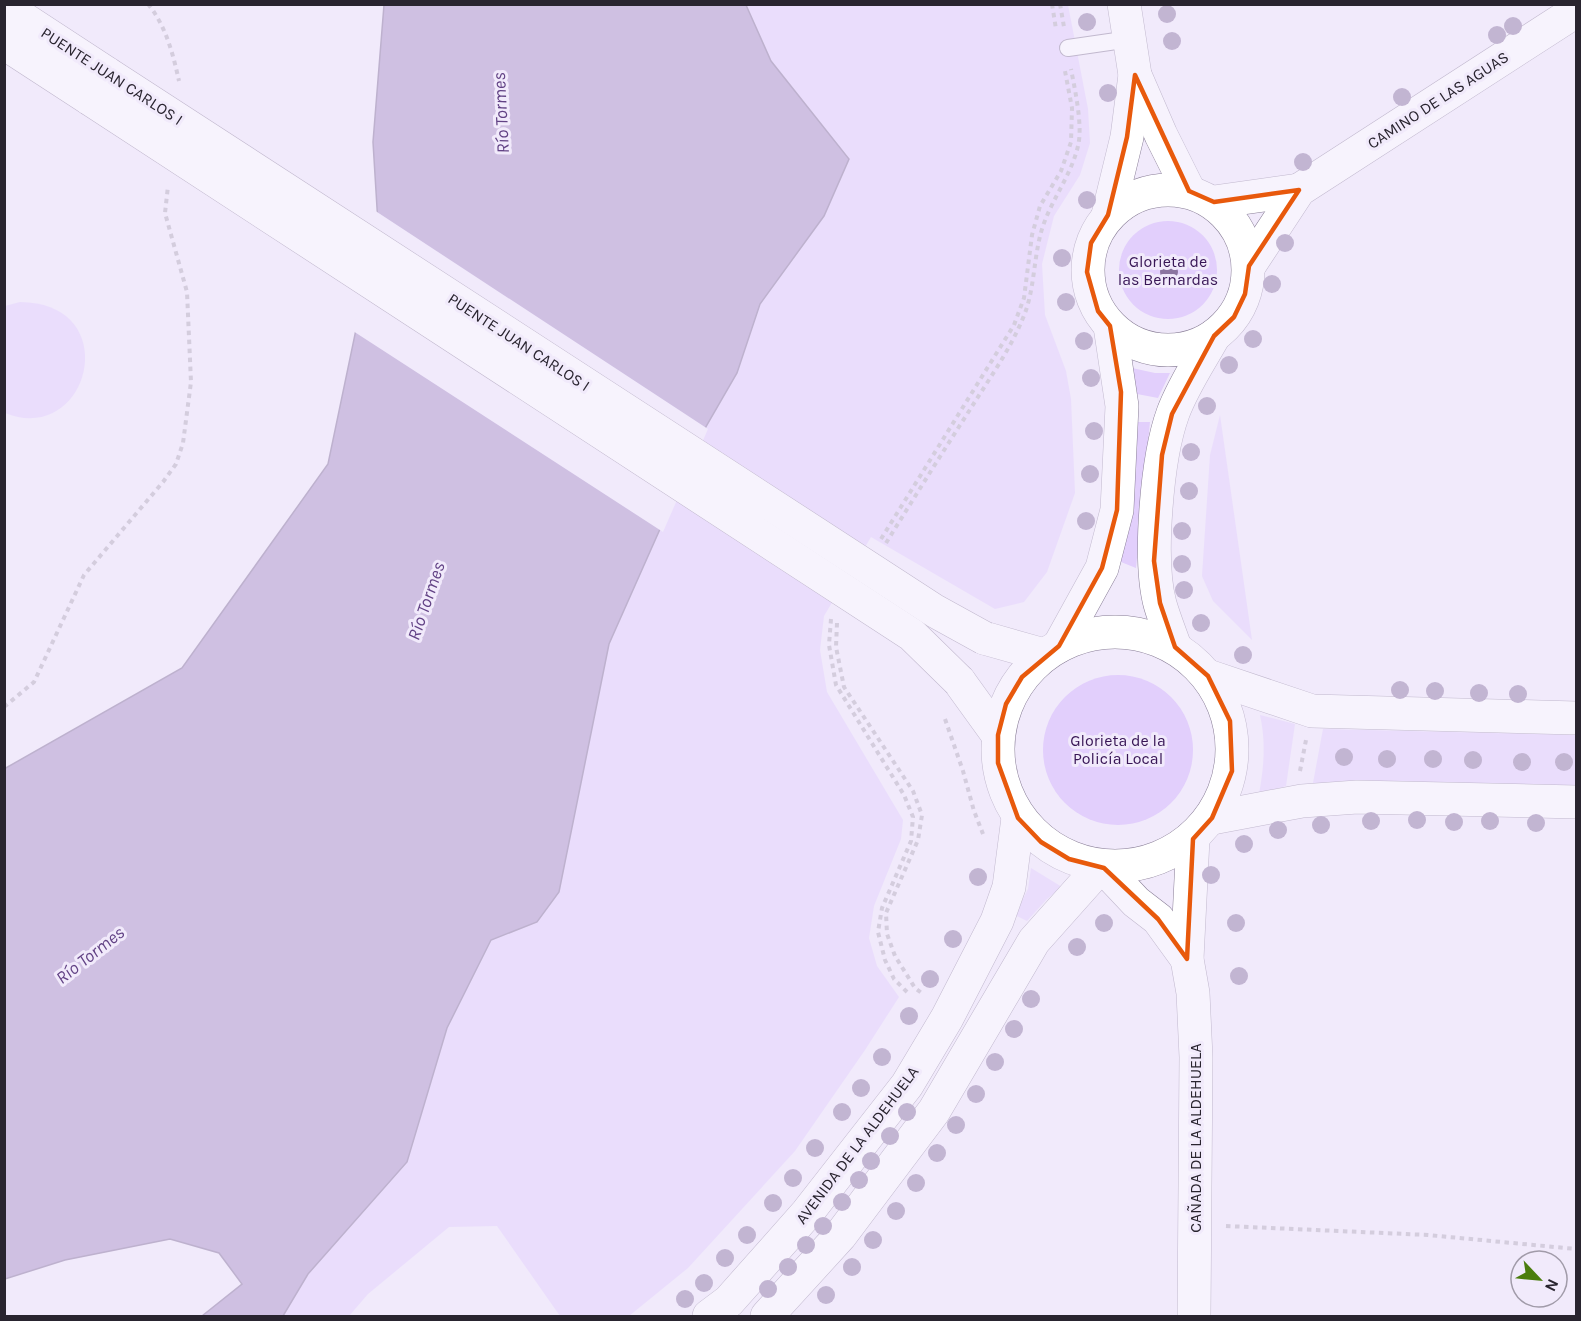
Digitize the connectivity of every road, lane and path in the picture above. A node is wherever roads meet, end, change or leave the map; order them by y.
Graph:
1 (148, 4) edge
2 (1052, 4) edge
3 (1060, 4) edge
4 (1124, 4) edge
5 (4, 6) edge
6 (1576, 11) edge
7 (1130, 39) junction
8 (4, 43) edge
9 (1063, 50) junction
10 (1135, 75) junction
11 (99, 87) junction
12 (180, 88) dead end
13 (169, 179) dead end
14 (1299, 190) junction
15 (1202, 196) junction
16 (1108, 215) junction
17 (1249, 266) junction
18 (1110, 326) junction
19 (1214, 336) junction
20 (875, 548) dead end
21 (880, 551) dead end
22 (837, 609) dead end
23 (837, 621) dead end
24 (1175, 647) junction
25 (1052, 650) junction
26 (1208, 676) junction
27 (4, 707) edge
28 (944, 718) dead end
29 (1576, 718) edge
30 (998, 735) junction
31 (1306, 738) dead end
32 (1300, 777) dead end
33 (1576, 802) edge
34 (1018, 818) junction
35 (1203, 828) junction
36 (987, 844) dead end
37 (1102, 868) junction
38 (1187, 959) junction
39 (910, 995) dead end
40 (929, 998) dead end
41 (1195, 1225) junction
42 (1576, 1249) edge
43 (709, 1317) edge
44 (766, 1317) edge
45 (1194, 1317) edge

1 - 12 path
2 - 9 path
3 - 9 path
4 - 7 main road
5 - 11 main road, PUENTE JUAN CARLOS I
6 - 14 main road, CAMINO DE LAS AGUAS
7 - 9 lane
7 - 10 main road
8 - 11 main road, PUENTE JUAN CARLOS I
9 - 20 path
9 - 21 path
10 - 15 main road
10 - 16 main road
11 - 25 main road, PUENTE JUAN CARLOS I, bridge
11 - 30 main road, PUENTE JUAN CARLOS I, bridge
13 - 27 path
14 - 15 main road, CAMINO DE LAS AGUAS
14 - 17 main road, CAMINO DE LAS AGUAS
15 - 16 main road
15 - 17 main road
16 - 18 main road
17 - 19 main road
18 - 19 main road
18 - 25 main road
19 - 24 main road
22 - 39 path
23 - 40 path
24 - 25 main road
24 - 26 main road
25 - 30 main road
26 - 29 main road
26 - 35 main road
28 - 36 path
30 - 34 main road
31 - 32 path
33 - 35 main road
34 - 37 main road
34 - 43 main road, AVENIDA DE LA ALDEHUELA
35 - 37 main road
35 - 38 main road, CAÑADA DE LA ALDEHUELA
37 - 38 main road, CAÑADA DE LA ALDEHUELA
37 - 44 main road
38 - 41 main road, CAÑADA DE LA ALDEHUELA
41 - 42 path
41 - 45 main road, CAÑADA DE LA ALDEHUELA

